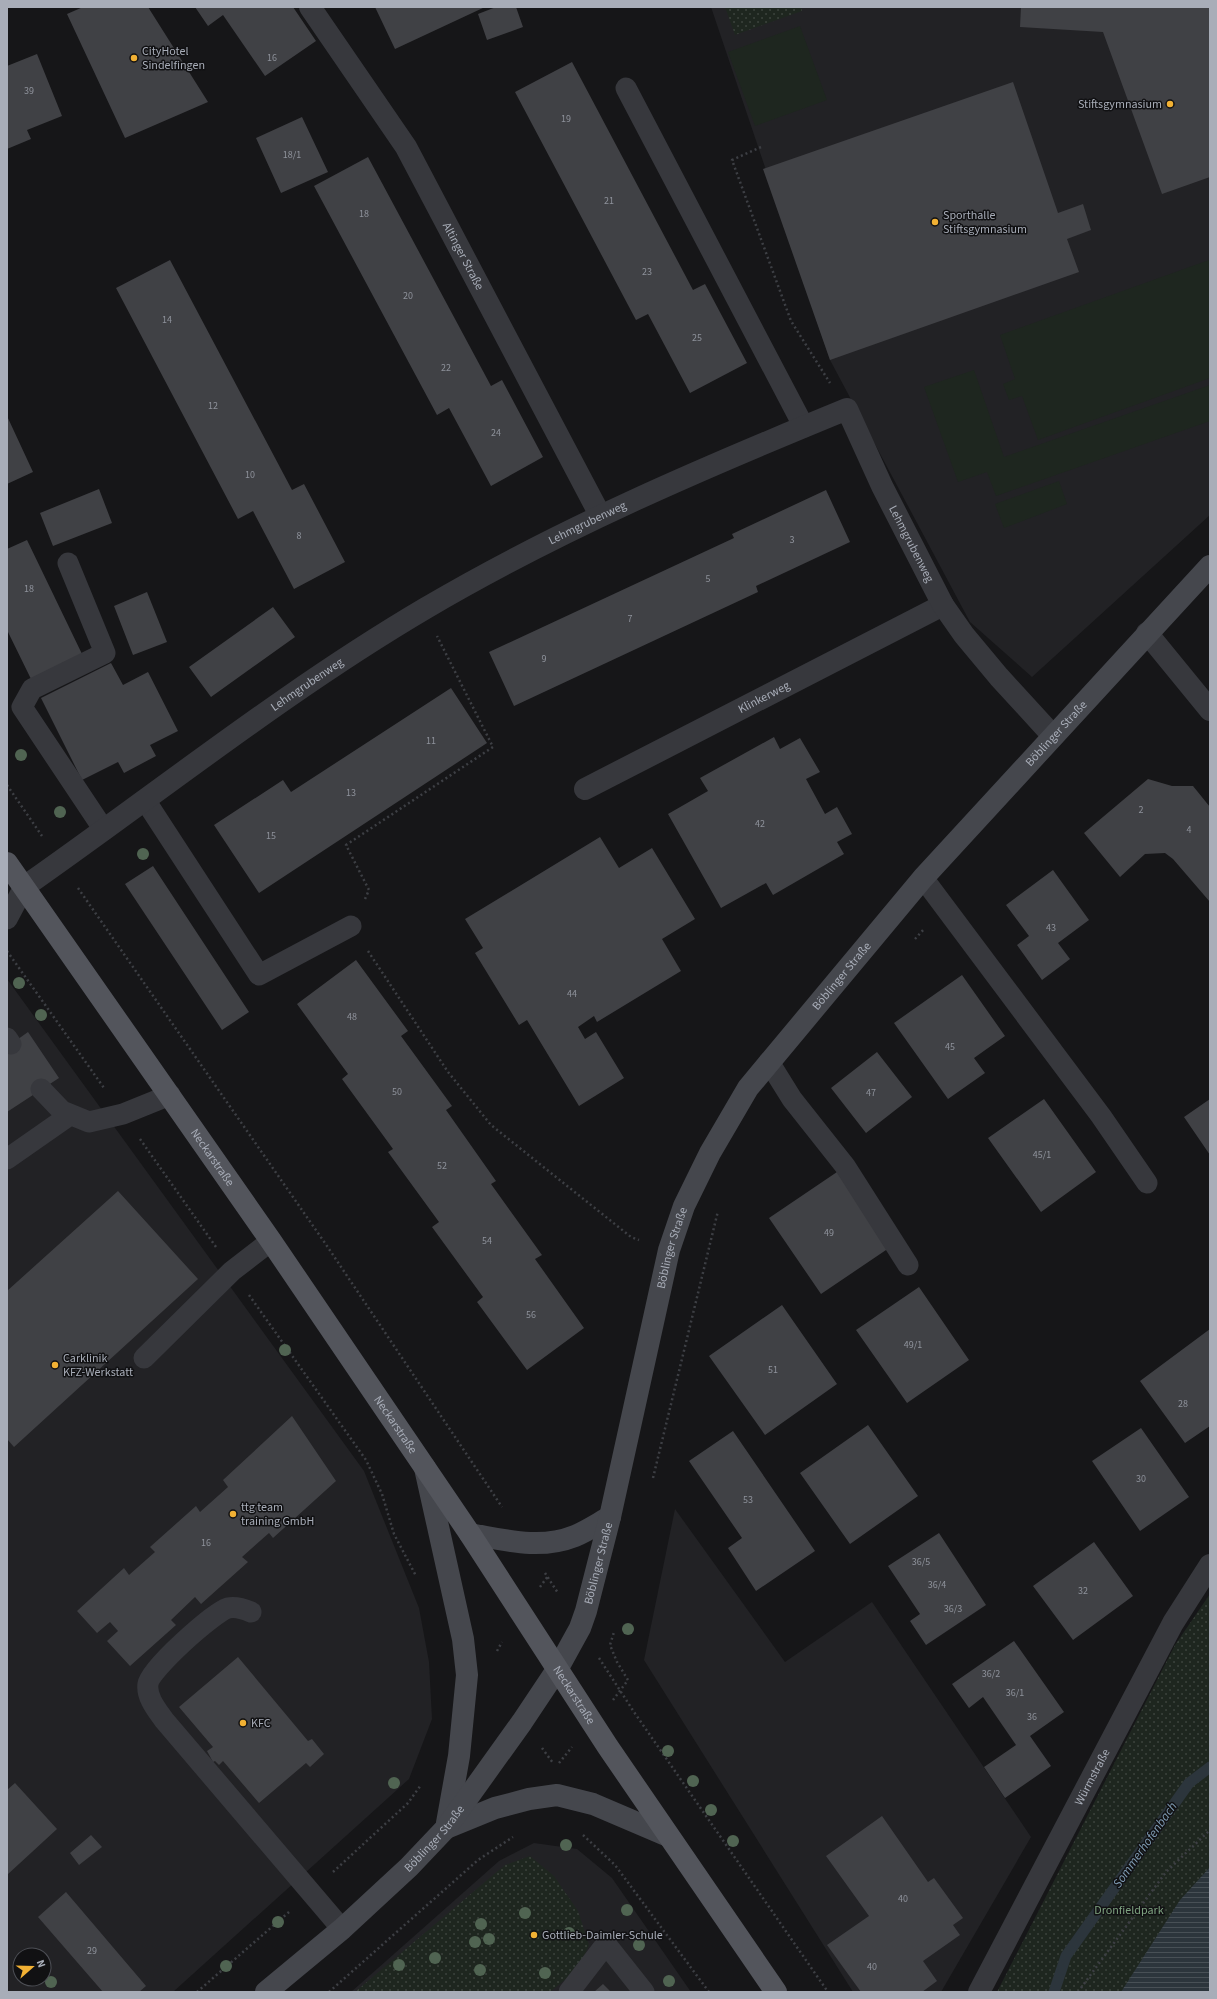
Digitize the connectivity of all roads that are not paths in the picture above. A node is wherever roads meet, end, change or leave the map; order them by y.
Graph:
1 (310, 7) edge
2 (626, 88) dead end
3 (804, 427) junction
4 (600, 515) junction
5 (68, 563) dead end
6 (1210, 566) edge
7 (942, 605) junction
8 (1147, 633) junction
9 (1210, 710) edge
10 (1053, 736) junction
11 (585, 789) dead end
12 (145, 800) junction
13 (104, 830) junction
14 (7, 863) edge
15 (923, 878) junction
16 (24, 888) junction
17 (7, 919) edge
18 (351, 926) road end
19 (769, 1062) junction
20 (41, 1089) dead end
21 (170, 1095) junction
22 (70, 1114) junction
23 (7, 1159) edge
24 (1147, 1183) dead end
25 (271, 1241) junction
26 (908, 1265) dead end
27 (144, 1358) dead end
28 (425, 1468) junction
29 (610, 1517) junction
30 (470, 1534) junction
31 (1210, 1565) edge
32 (252, 1612) dead end
33 (558, 1668) junction
34 (446, 1828) junction
35 (668, 1836) junction
36 (342, 1929) junction
37 (266, 1992) edge
38 (569, 1992) edge
39 (644, 1992) edge
40 (776, 1992) edge
41 (980, 1992) edge

1 - 4 street, Altinger Straße
2 - 3 lane
3 - 4 street, Lehmgrubenweg
3 - 7 street, Lehmgrubenweg
4 - 12 street, Lehmgrubenweg
5 - 13 lane
6 - 8 main road, Böblinger Straße
7 - 10 street, Lehmgrubenweg
7 - 11 street, Klinkerweg
8 - 9 street
8 - 10 main road, Böblinger Straße
10 - 15 main road, Böblinger Straße
12 - 13 street, Lehmgrubenweg
12 - 18 lane
13 - 16 street, Lehmgrubenweg
14 - 16 main road, Neckarstraße
15 - 19 main road, Böblinger Straße
15 - 24 lane
16 - 17 lane
16 - 21 main road, Neckarstraße
19 - 26 lane
19 - 29 main road, Böblinger Straße
20 - 22 lane
21 - 22 lane
21 - 25 main road, Neckarstraße
22 - 23 lane
25 - 27 lane
25 - 28 main road, Neckarstraße
28 - 30 main road, Neckarstraße
28 - 34 main road
29 - 30 main road
29 - 33 main road, Böblinger Straße
30 - 33 main road, Neckarstraße
31 - 41 street, Würmstraße
32 - 36 lane
33 - 34 main road, Böblinger Straße
33 - 35 main road, Neckarstraße
34 - 35 main road
34 - 36 main road, Böblinger Straße
35 - 40 main road, Neckarstraße
36 - 37 main road, Böblinger Straße
38 - 39 lane

